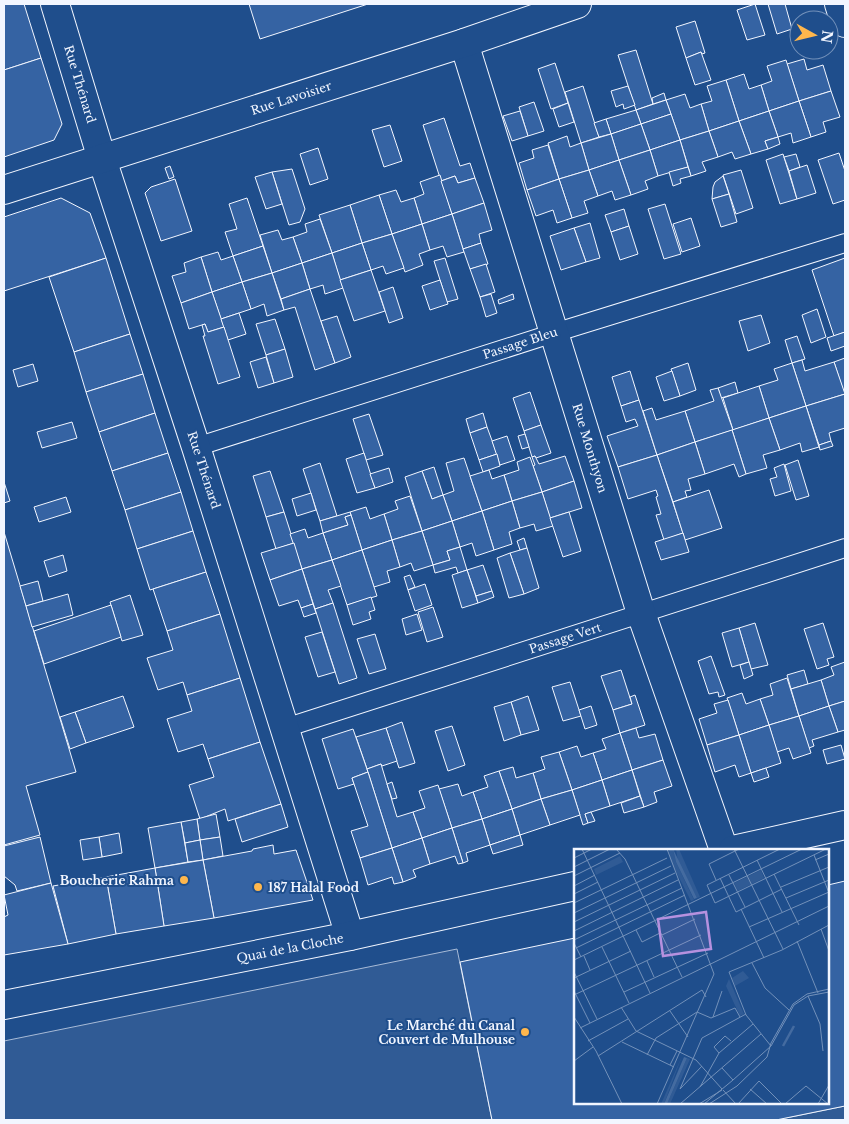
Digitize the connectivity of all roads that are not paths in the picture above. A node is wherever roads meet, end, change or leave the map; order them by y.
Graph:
1 (55, 4) edge
2 (577, 4) edge
3 (839, 4) edge
4 (528, 12) edge
5 (845, 23) edge
6 (464, 43) junction
7 (102, 158) junction
8 (4, 190) edge
9 (845, 243) edge
10 (554, 332) junction
11 (196, 447) junction
12 (845, 548) edge
13 (641, 613) junction
14 (285, 728) junction
15 (845, 826) edge
16 (724, 849) edge
17 (738, 849) edge
18 (574, 886) edge
19 (350, 936) junction
20 (4, 1005) edge

1 - 7 street, Rue Thénard
2 - 4 street, Rue Lavoisier
3 - 5 street
4 - 6 street, Rue Lavoisier
6 - 7 street, Rue Lavoisier
6 - 10 street, Rue Monthyon
7 - 8 street, Rue Lavoisier
7 - 11 street, Rue Thénard
9 - 10 lane, Passage Bleu
10 - 11 lane, Passage Bleu
10 - 13 street, Rue Monthyon
11 - 14 street, Rue Thénard
12 - 13 lane, Passage Vert
13 - 14 lane, Passage Vert
13 - 16 street, Rue Monthyon
14 - 19 street, Rue Thénard
15 - 17 street
18 - 19 street, Quai de la Cloche
19 - 20 street, Quai de la Cloche

